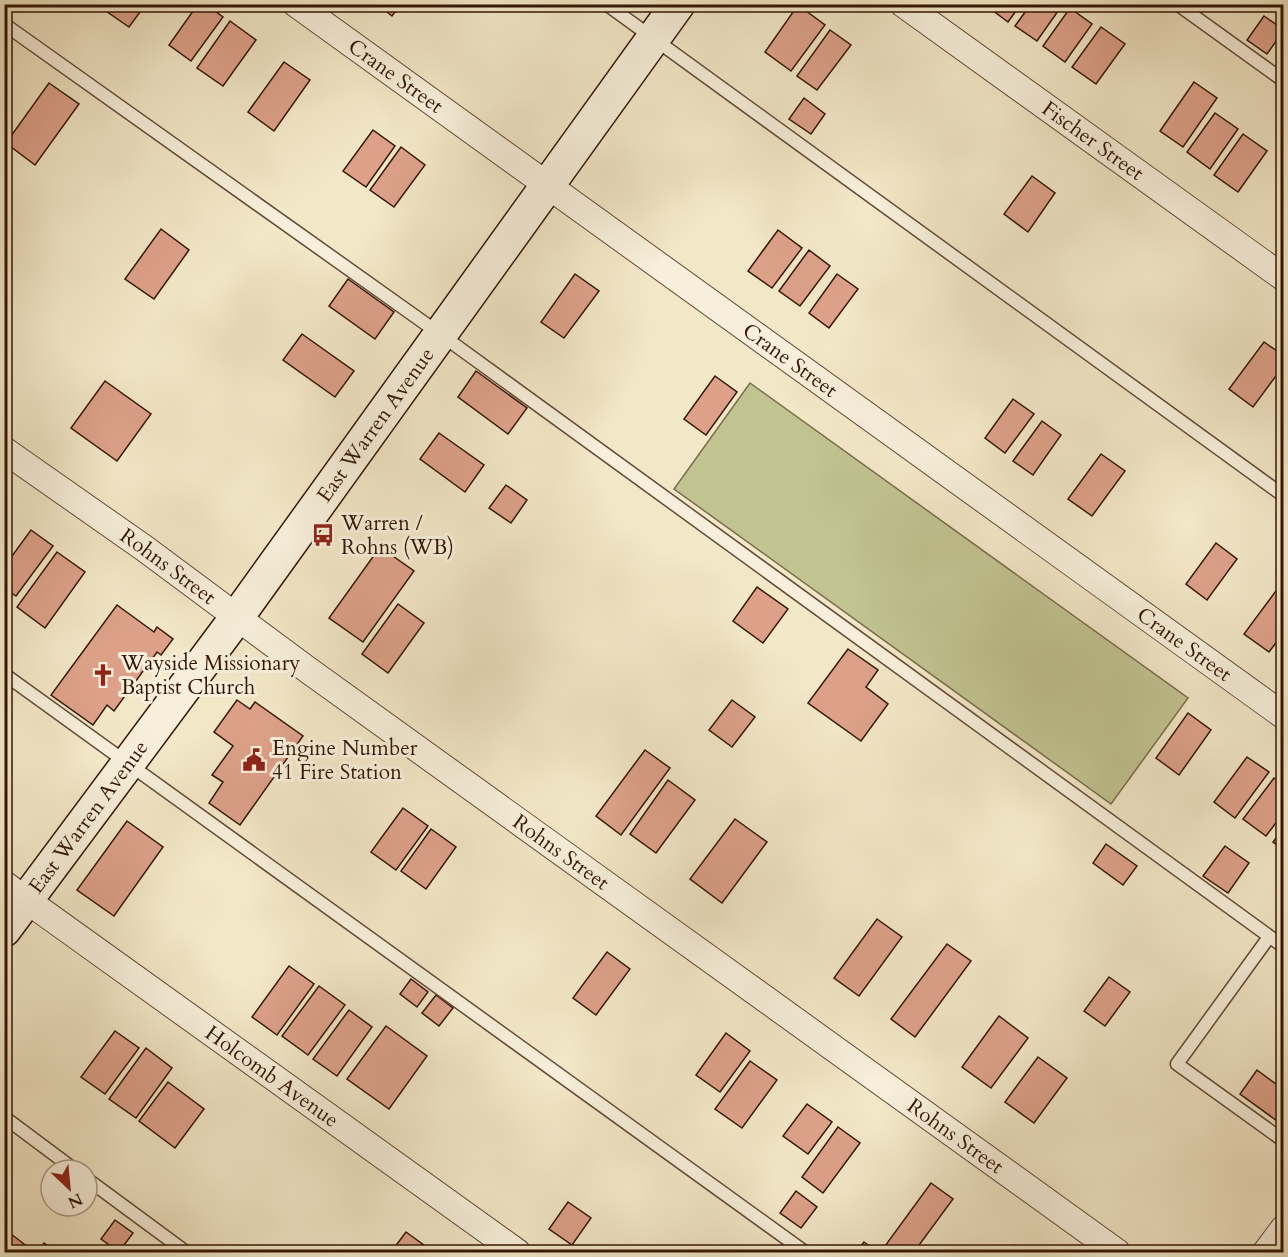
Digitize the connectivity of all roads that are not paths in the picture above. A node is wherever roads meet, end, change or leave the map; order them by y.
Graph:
1 (296, 4) edge
2 (606, 4) edge
3 (678, 4) edge
4 (903, 4) edge
5 (1177, 4) edge
6 (4, 24) edge
7 (653, 39) junction
8 (1284, 81) edge
9 (548, 186) junction
10 (1284, 278) edge
11 (440, 334) junction
12 (4, 450) edge
13 (1284, 496) edge
14 (237, 617) junction
15 (4, 674) edge
16 (1284, 716) edge
17 (129, 763) junction
18 (16, 892) edge
19 (4, 930) edge
20 (1269, 937) junction
21 (1284, 947) edge
22 (4, 1118) edge
23 (1284, 1141) edge
24 (59, 1158) edge
25 (99, 1188) edge
26 (1284, 1228) edge
27 (186, 1252) edge
28 (517, 1252) edge
29 (806, 1252) edge
30 (1117, 1252) edge
31 (1266, 1252) edge

1 - 9 street, Crane Street
2 - 7 lane
3 - 7 main road, East Warren Avenue
4 - 10 street, Fischer Street
5 - 8 lane
6 - 11 lane
7 - 9 main road, East Warren Avenue
7 - 13 lane
9 - 11 main road, East Warren Avenue
9 - 16 street, Crane Street
11 - 14 main road, East Warren Avenue
11 - 20 lane
12 - 14 street, Rohns Street
14 - 17 main road, East Warren Avenue
14 - 30 street, Rohns Street
15 - 17 lane
17 - 18 main road, East Warren Avenue
17 - 29 lane
18 - 19 main road, East Warren Avenue
18 - 28 street, Holcomb Avenue
20 - 21 lane
20 - 23 lane
22 - 24 lane
25 - 27 lane
26 - 31 street

